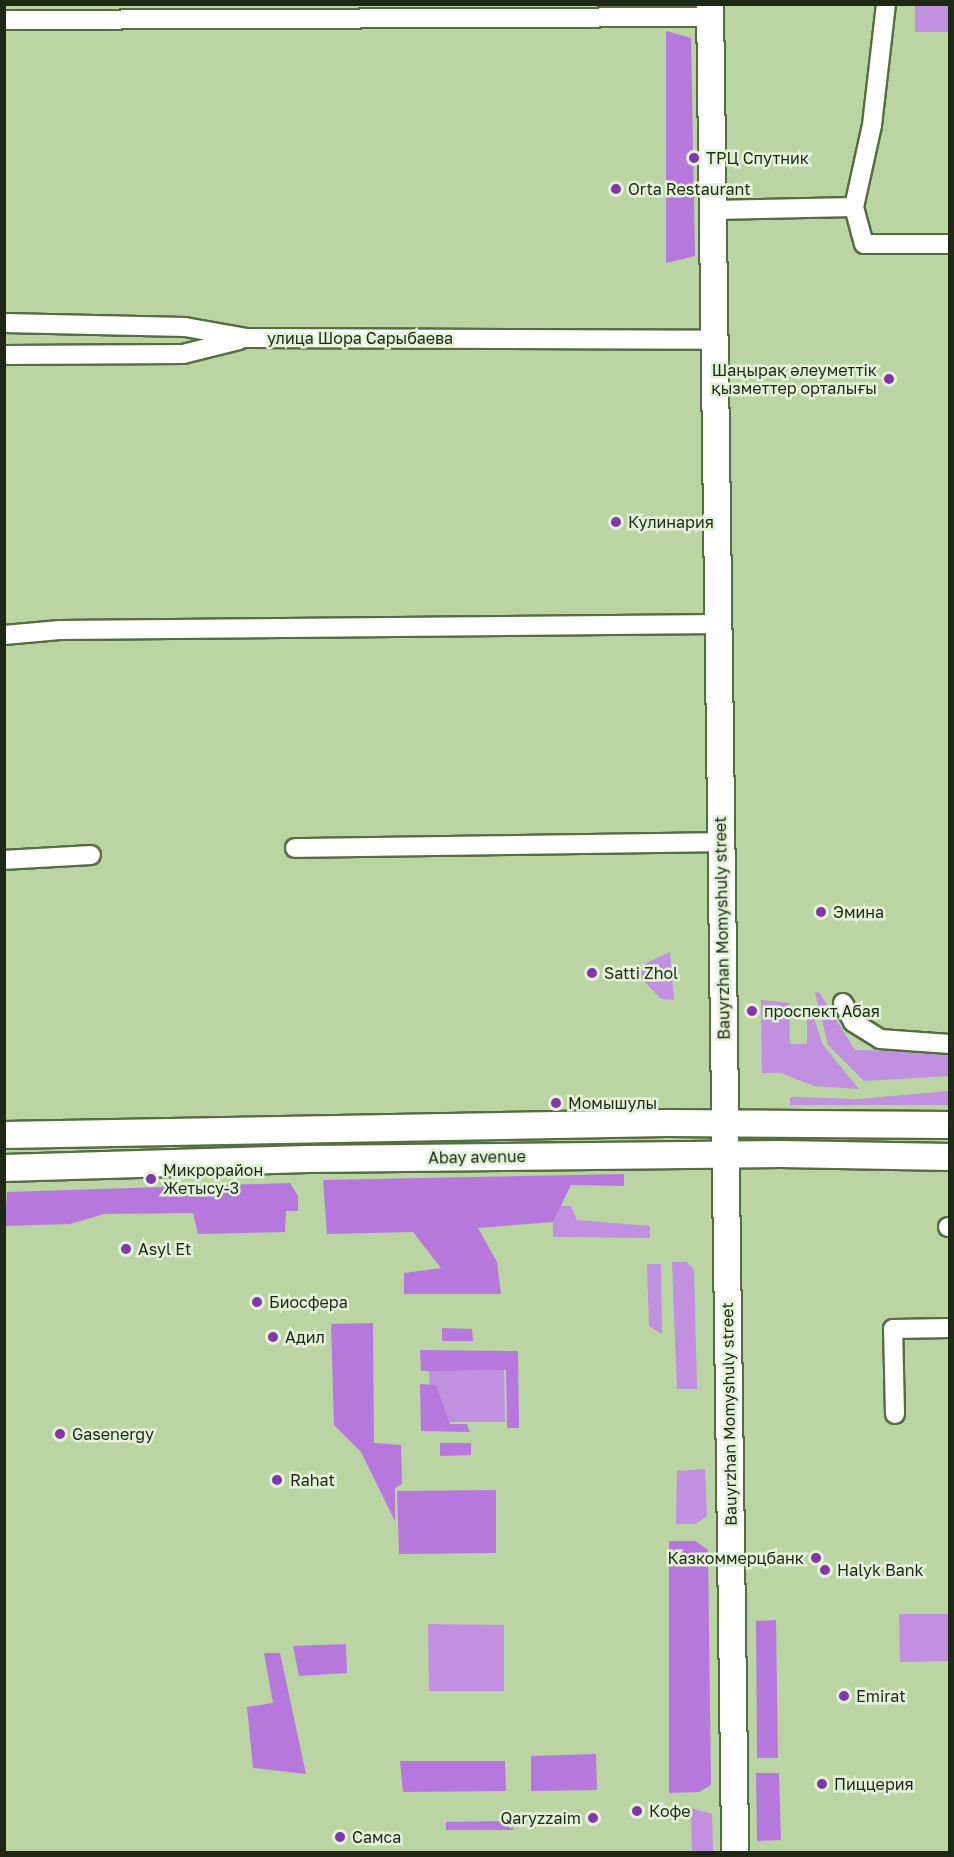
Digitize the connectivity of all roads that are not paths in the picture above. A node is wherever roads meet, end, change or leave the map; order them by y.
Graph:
1 (886, 4) edge
2 (710, 11) edge
3 (4, 20) edge
4 (854, 207) junction
5 (713, 210) junction
6 (950, 244) edge
7 (4, 323) edge
8 (247, 338) junction
9 (716, 340) junction
10 (4, 355) edge
11 (719, 624) junction
12 (4, 635) edge
13 (721, 842) junction
14 (295, 848) dead end
15 (91, 855) dead end
16 (4, 860) edge
17 (843, 1003) dead end
18 (950, 1044) edge
19 (724, 1123) junction
20 (950, 1125) edge
21 (4, 1135) edge
22 (725, 1154) junction
23 (950, 1156) edge
24 (4, 1168) edge
25 (950, 1328) edge
26 (895, 1413) dead end
27 (735, 1852) edge

1 - 4 street
2 - 3 street
2 - 5 main road, Bauyrzhan Momyshuly street
4 - 5 street
4 - 6 street
5 - 9 main road, Bauyrzhan Momyshuly street
7 - 8 street, улица Шора Сарыбаева
8 - 9 street, улица Шора Сарыбаева
8 - 10 street
9 - 11 main road, Bauyrzhan Momyshuly street
11 - 12 street
11 - 13 main road, Bauyrzhan Momyshuly street
13 - 14 street
13 - 19 main road, Bauyrzhan Momyshuly street
15 - 16 street
17 - 18 street
19 - 20 main road, Abay avenue
19 - 21 main road, Abay avenue
19 - 22 main road, Bauyrzhan Momyshuly street
22 - 23 main road, Abay avenue
22 - 24 main road, Abay avenue
22 - 27 main road, Bauyrzhan Momyshuly street
25 - 26 street

